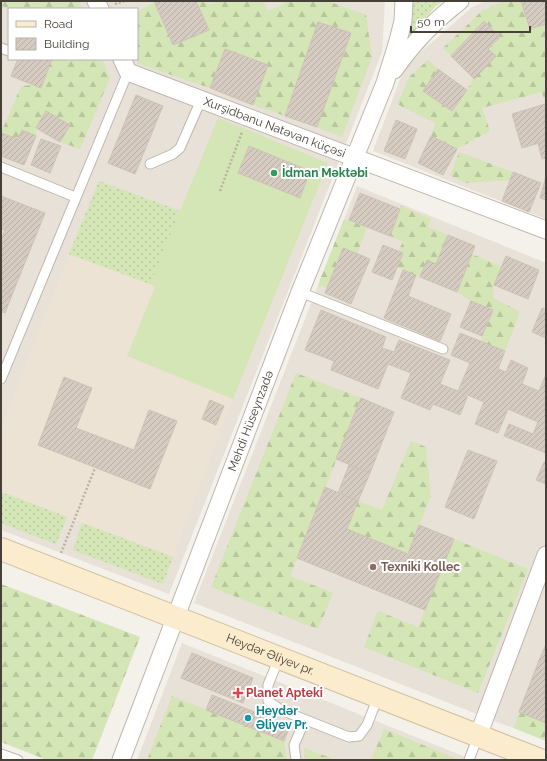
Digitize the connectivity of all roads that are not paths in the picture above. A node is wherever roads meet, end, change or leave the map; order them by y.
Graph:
1 (404, 1) edge
2 (460, 1) edge
3 (125, 66) edge
4 (385, 83) junction
5 (201, 100) junction
6 (354, 157) junction
7 (150, 164) dead end
8 (1, 167) edge
9 (75, 197) junction
10 (546, 230) edge
11 (300, 292) junction
12 (443, 349) dead end
13 (1, 379) edge
14 (1, 549) edge
15 (546, 555) edge
16 (176, 617) junction
17 (279, 658) junction
18 (378, 697) junction
19 (305, 720) junction
20 (478, 736) junction
21 (1, 754) edge
22 (18, 760) edge
23 (121, 760) edge
24 (296, 760) edge
25 (469, 760) edge
26 (540, 760) edge

1 - 4 street
2 - 4 street
3 - 5 street, Xurşidbanu Natəvan küçəsi
3 - 9 lane
4 - 6 street, Mehdi Hüseynzadə
5 - 6 street, Xurşidbanu Natəvan küçəsi
5 - 7 lane
6 - 10 street, Xurşidbanu Natəvan küçəsi
6 - 11 street, Mehdi Hüseynzadə
8 - 9 lane
9 - 13 lane
11 - 12 lane
11 - 16 street, Mehdi Hüseynzadə
14 - 16 main road, Heydər Əliyev pr.
15 - 20 street
16 - 17 main road, Heydər Əliyev pr.
16 - 23 street, Mehdi Hüseynzadə
17 - 18 main road, Heydər Əliyev pr.
17 - 19 lane
18 - 19 lane
18 - 20 main road, Heydər Əliyev pr.
19 - 24 lane
20 - 25 lane
20 - 26 main road, Heydər Əliyev pr.
21 - 22 lane

